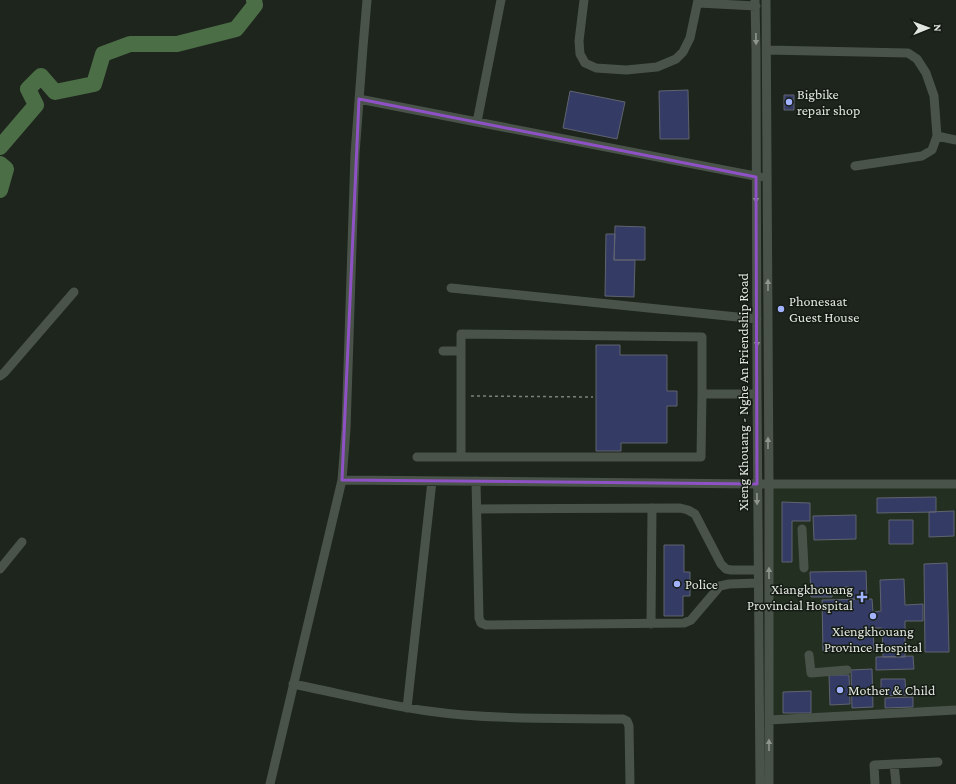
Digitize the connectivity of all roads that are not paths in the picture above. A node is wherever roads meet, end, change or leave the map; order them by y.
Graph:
1 (367, 0) edge
2 (501, 0) edge
3 (584, 0) edge
4 (766, 0) edge
5 (698, 2) edge
6 (756, 3) edge
7 (767, 50) junction
8 (359, 99) junction
9 (477, 122) junction
10 (937, 136) junction
11 (956, 140) edge
12 (855, 166) dead end
13 (756, 177) junction
14 (767, 178) junction
15 (451, 288) dead end
16 (74, 292) dead end
17 (757, 319) junction
18 (443, 351) dead end
19 (461, 351) junction
20 (0, 376) edge
21 (702, 394) junction
22 (757, 394) junction
23 (417, 457) dead end
24 (461, 457) junction
25 (342, 480) junction
26 (432, 481) junction
27 (476, 481) junction
28 (757, 484) junction
29 (768, 484) junction
30 (956, 484) edge
31 (652, 508) junction
32 (477, 509) junction
33 (802, 529) dead end
34 (22, 542) dead end
35 (804, 568) dead end
36 (0, 569) edge
37 (758, 570) junction
38 (758, 583) junction
39 (651, 624) junction
40 (809, 655) dead end
41 (846, 670) dead end
42 (293, 684) junction
43 (407, 708) junction
44 (956, 710) edge
45 (769, 720) junction
46 (938, 762) dead end
47 (894, 764) junction
48 (270, 784) edge
49 (630, 784) edge
50 (760, 784) edge
51 (769, 784) edge
52 (875, 784) edge
53 (896, 784) edge

1 - 8 street
2 - 9 street
3 - 5 street
4 - 7 street, Xieng Khouang - Nghe An Friendship Road
5 - 6 street
6 -> 13 street, Xieng Khouang - Nghe An Friendship Road
7 - 10 street
7 - 14 street, Xieng Khouang - Nghe An Friendship Road
8 - 9 street
8 - 25 street
9 - 13 street
10 - 11 street
10 - 12 street
13 - 14 street
13 -> 17 street, Xieng Khouang - Nghe An Friendship Road
29 -> 14 street, Xieng Khouang - Nghe An Friendship Road
15 - 17 street
16 - 20 street
17 -> 22 street, Xieng Khouang - Nghe An Friendship Road
18 - 19 street
19 - 21 street
19 - 24 street
21 - 22 street
21 - 24 street
22 - 28 street, Xieng Khouang - Nghe An Friendship Road
23 - 24 street
25 - 26 street
25 - 42 street
26 - 27 street
26 - 43 street
27 - 28 street
27 - 32 street
28 - 29 street
28 -> 37 street, Xieng Khouang - Nghe An Friendship Road
29 - 30 street
45 -> 29 street, Xieng Khouang - Nghe An Friendship Road
31 - 32 street
31 - 37 street
31 - 39 street
32 - 39 street
33 - 35 street
34 - 36 street
37 - 38 street, Xieng Khouang - Nghe An Friendship Road
38 - 39 street
38 - 50 street, Xieng Khouang - Nghe An Friendship Road
40 - 41 street
42 - 43 street
42 - 48 street
43 - 49 street
44 - 45 street
51 -> 45 street, Xieng Khouang - Nghe An Friendship Road
46 - 47 street
47 - 52 street
47 - 53 street

